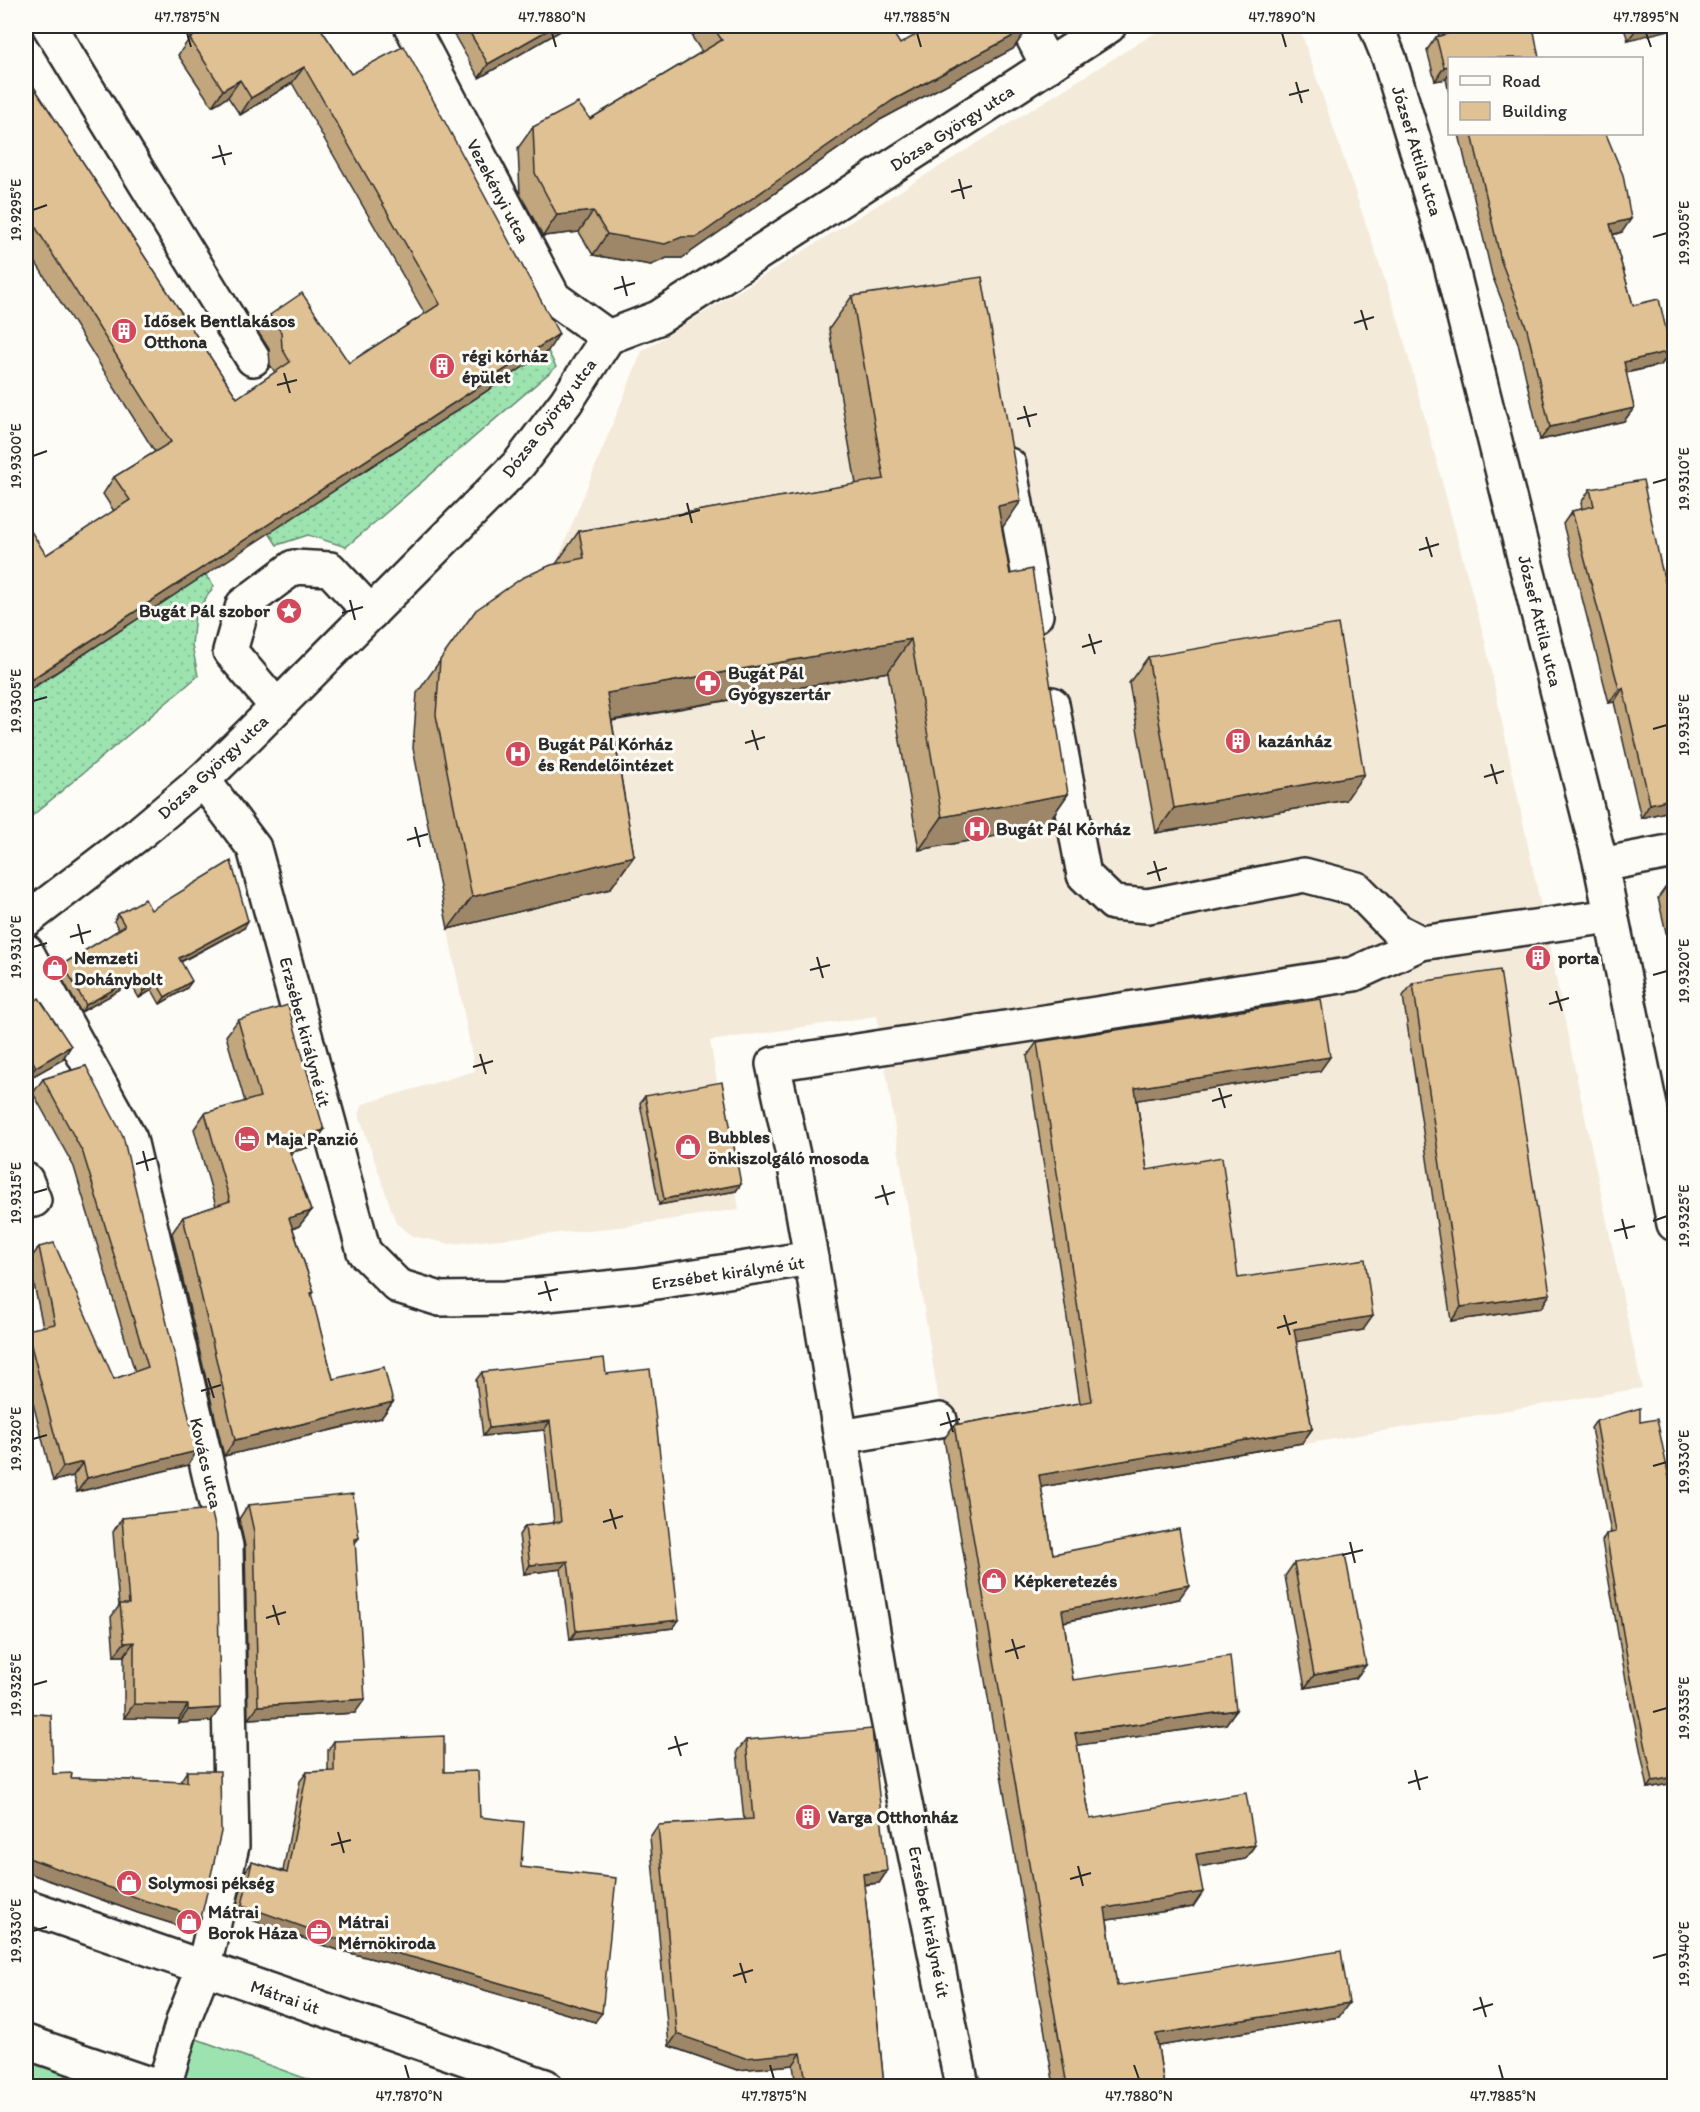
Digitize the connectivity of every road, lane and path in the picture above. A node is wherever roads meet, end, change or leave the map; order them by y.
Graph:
1 (49, 26) edge
2 (411, 26) edge
3 (1027, 26) edge
4 (1110, 26) edge
5 (1376, 26) edge
6 (1048, 66) junction
7 (608, 337) junction
8 (253, 359) dead end
9 (1005, 441) edge
10 (371, 613) junction
11 (1040, 639) edge
12 (1047, 674) edge
13 (277, 707) junction
14 (203, 780) junction
15 (1674, 851) edge
16 (1601, 865) junction
17 (1611, 916) junction
18 (26, 920) edge
19 (1421, 943) junction
20 (26, 951) edge
21 (1674, 1224) edge
22 (811, 1258) junction
23 (940, 1420) dead end
24 (841, 1437) junction
25 (26, 1906) edge
26 (203, 1970) junction
27 (26, 2042) edge
28 (155, 2086) edge
29 (164, 2086) edge
30 (545, 2086) edge
31 (962, 2086) edge

1 - 8 street
2 - 7 street, Vezekényi utca
3 - 6 street
4 - 6 street, Dózsa György utca
5 - 16 street, József Attila utca
6 - 7 street, Dózsa György utca
7 - 10 street, Dózsa György utca
9 - 11 street
10 - 13 street, Dózsa György utca
10 - 13 street
12 - 19 street
13 - 14 street, Dózsa György utca
14 - 18 street, Dózsa György utca
14 - 22 street, Erzsébet királyné út
15 - 16 street
16 - 17 street, József Attila utca
17 - 19 street
17 - 21 street, József Attila utca
19 - 22 street
20 - 26 street, Kovács utca
22 - 24 street, Erzsébet királyné út
23 - 24 street
24 - 31 street, Erzsébet királyné út
25 - 26 street, Mátrai út
26 - 29 street, Kovács utca
26 - 30 street, Mátrai út
27 - 28 street

